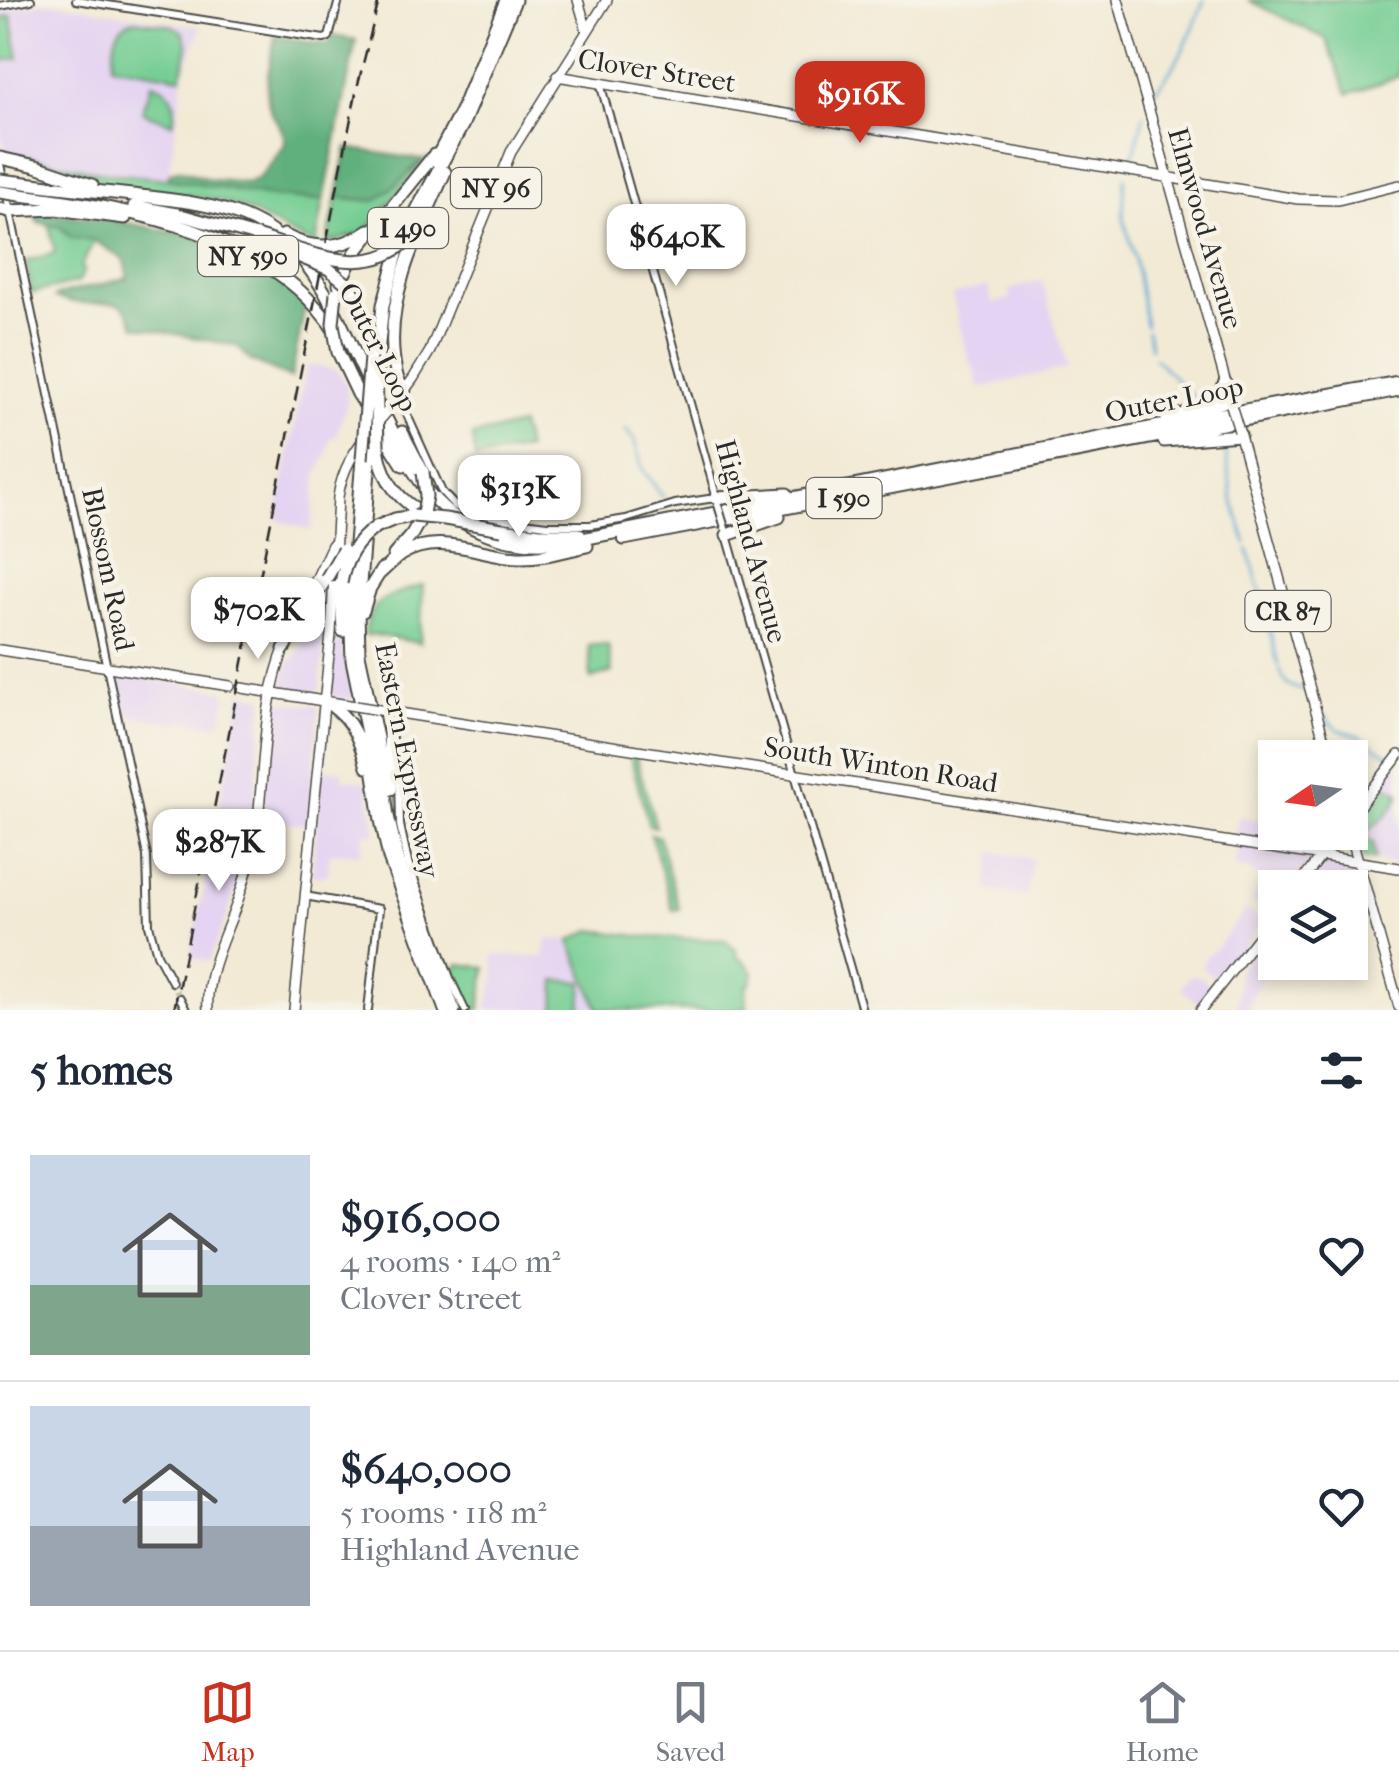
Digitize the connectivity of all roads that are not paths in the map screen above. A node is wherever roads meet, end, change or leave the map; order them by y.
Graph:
1 (31, 0) edge
2 (76, 0) edge
3 (339, 0) edge
4 (505, 0) edge
5 (518, 0) edge
6 (578, 0) edge
7 (607, 0) edge
8 (1118, 0) edge
9 (0, 6) edge
10 (587, 31) junction
11 (558, 76) junction
12 (600, 83) junction
13 (476, 95) junction
14 (461, 111) junction
15 (0, 161) edge
16 (1169, 178) junction
17 (0, 180) edge
18 (440, 184) junction
19 (1399, 186) edge
20 (19, 188) junction
21 (0, 192) edge
22 (135, 196) junction
23 (65, 200) junction
24 (5, 210) edge
25 (390, 210) junction
26 (239, 214) junction
27 (212, 238) junction
28 (261, 239) junction
29 (341, 326) junction
30 (370, 357) junction
31 (1225, 382) junction
32 (1399, 382) edge
33 (1399, 390) edge
34 (371, 394) junction
35 (398, 398) junction
36 (1231, 402) junction
37 (1212, 405) junction
38 (1239, 433) junction
39 (1122, 439) junction
40 (374, 446) junction
41 (407, 471) junction
42 (360, 481) junction
43 (832, 496) junction
44 (717, 501) junction
45 (417, 513) junction
46 (648, 526) junction
47 (336, 532) junction
48 (726, 532) junction
49 (595, 544) junction
50 (378, 574) junction
51 (334, 583) junction
52 (318, 603) junction
53 (332, 610) junction
54 (284, 649) junction
55 (0, 650) edge
56 (360, 660) junction
57 (106, 667) junction
58 (230, 686) dead end
59 (242, 688) dead end
60 (271, 693) junction
61 (355, 703) junction
62 (327, 704) junction
63 (384, 711) junction
64 (390, 729) junction
65 (1324, 740) edge
66 (362, 750) junction
67 (1399, 755) edge
68 (793, 774) junction
69 (1368, 795) edge
70 (395, 848) junction
71 (1326, 850) edge
72 (1355, 850) edge
73 (1321, 856) junction
74 (1359, 862) junction
75 (390, 864) junction
76 (1399, 868) edge
77 (1310, 870) edge
78 (305, 896) junction
79 (1258, 937) edge
80 (172, 982) tunnel mouth
81 (180, 998) tunnel mouth
82 (1399, 1007) edge
83 (186, 1010) edge
84 (208, 1010) edge
85 (294, 1010) edge
86 (368, 1010) edge
87 (445, 1010) edge
88 (454, 1010) edge
89 (466, 1010) edge
90 (862, 1010) edge
91 (1201, 1010) edge

1 - 9 street
2 - 3 street
4 - 14 highway, Eastern Expressway / I 490
5 - 13 highway, Eastern Expressway / I 490
6 - 10 main road
7 - 10 main road, NY 96
8 - 16 main road, Elmwood Avenue / CR 87
10 - 11 main road, NY 96
11 - 12 main road, Clover Street
11 - 35 main road, NY 96
12 - 16 main road, Clover Street
12 - 44 street, Highland Avenue
13 - 18 highway
13 - 40 highway, Eastern Expressway / I 490, bridge
14 - 25 highway
14 - 30 highway, Eastern Expressway / I 490
15 - 22 highway
15 - 24 street, Blossom Road
16 - 19 main road, Clover Street
16 - 31 main road, Elmwood Avenue / CR 87
17 - 20 highway, Outer Loop / NY 590, bridge
18 - 28 highway, bridge
18 - 35 highway
20 - 21 highway, Outer Loop / NY 590, bridge
20 - 22 highway, Outer Loop / NY 590
20 - 23 highway, Outer Loop / NY 590
22 - 26 highway, Outer Loop / NY 590
23 - 27 highway, Outer Loop / NY 590
23 - 28 highway
24 - 27 highway
24 - 57 street, Blossom Road
25 - 26 highway
25 - 41 highway, bridge
26 - 29 highway, Outer Loop / NY 590
27 - 34 highway, Outer Loop / NY 590
28 - 30 highway, bridge
29 - 34 highway, Outer Loop / NY 590
29 - 45 highway, bridge
30 - 42 highway, Eastern Expressway / I 490, bridge
31 - 36 main road, Elmwood Avenue / CR 87
31 - 37 highway
32 - 39 highway, Outer Loop / I 590
33 - 39 highway, Outer Loop / I 590
34 - 41 highway, Outer Loop / I 590
34 - 46 highway, Outer Loop / I 590
35 - 44 street
35 - 47 main road, NY 96, bridge
36 - 37 highway
36 - 38 main road, Elmwood Avenue / CR 87, bridge
37 - 39 highway
38 - 39 highway
38 - 65 main road, Elmwood Avenue / CR 87
39 - 43 highway, Outer Loop / I 590
40 - 45 highway
40 - 56 highway, Eastern Expressway / I 490
41 - 49 highway, Outer Loop / I 590
42 - 51 highway, bridge
42 - 61 highway, Eastern Expressway / I 490
43 - 44 highway
43 - 46 highway, Outer Loop / I 590
43 - 48 highway
43 - 49 highway, Outer Loop / I 590
44 - 48 street, Highland Avenue, bridge
45 - 46 highway, bridge
45 - 50 highway
45 - 51 highway, bridge
47 - 51 main road, NY 96
47 - 54 main road
48 - 68 street, Highland Avenue
49 - 50 highway
50 - 56 highway
51 - 52 main road
51 - 53 main road, NY 96
51 - 54 highway
51 - 61 highway
52 - 53 main road
52 - 60 main road
53 - 62 main road, NY 96
54 - 60 main road
55 - 57 main road
56 - 70 highway, Eastern Expressway / I 490
57 - 58 main road
57 - 80 street, Blossom Road
59 - 60 main road, South Winton Road
60 - 62 main road, South Winton Road
60 - 84 main road
61 - 62 main road, South Winton Road
61 - 63 main road, South Winton Road, bridge
61 - 66 highway
61 - 75 highway, Eastern Expressway / I 490
62 - 66 highway
62 - 78 main road, NY 96
63 - 64 main road
63 - 68 main road, South Winton Road
64 - 70 highway
64 - 89 street
66 - 75 highway
67 - 69 main road
68 - 73 main road, South Winton Road
68 - 90 street, Highland Avenue
70 - 88 highway, Eastern Expressway / I 490
71 - 73 main road
72 - 74 main road
73 - 74 main road, South Winton Road
73 - 77 main road
74 - 76 main road, South Winton Road
74 - 82 main road
75 - 87 highway, Eastern Expressway / I 490
78 - 85 main road, NY 96
78 - 86 street
79 - 91 main road
81 - 83 street

